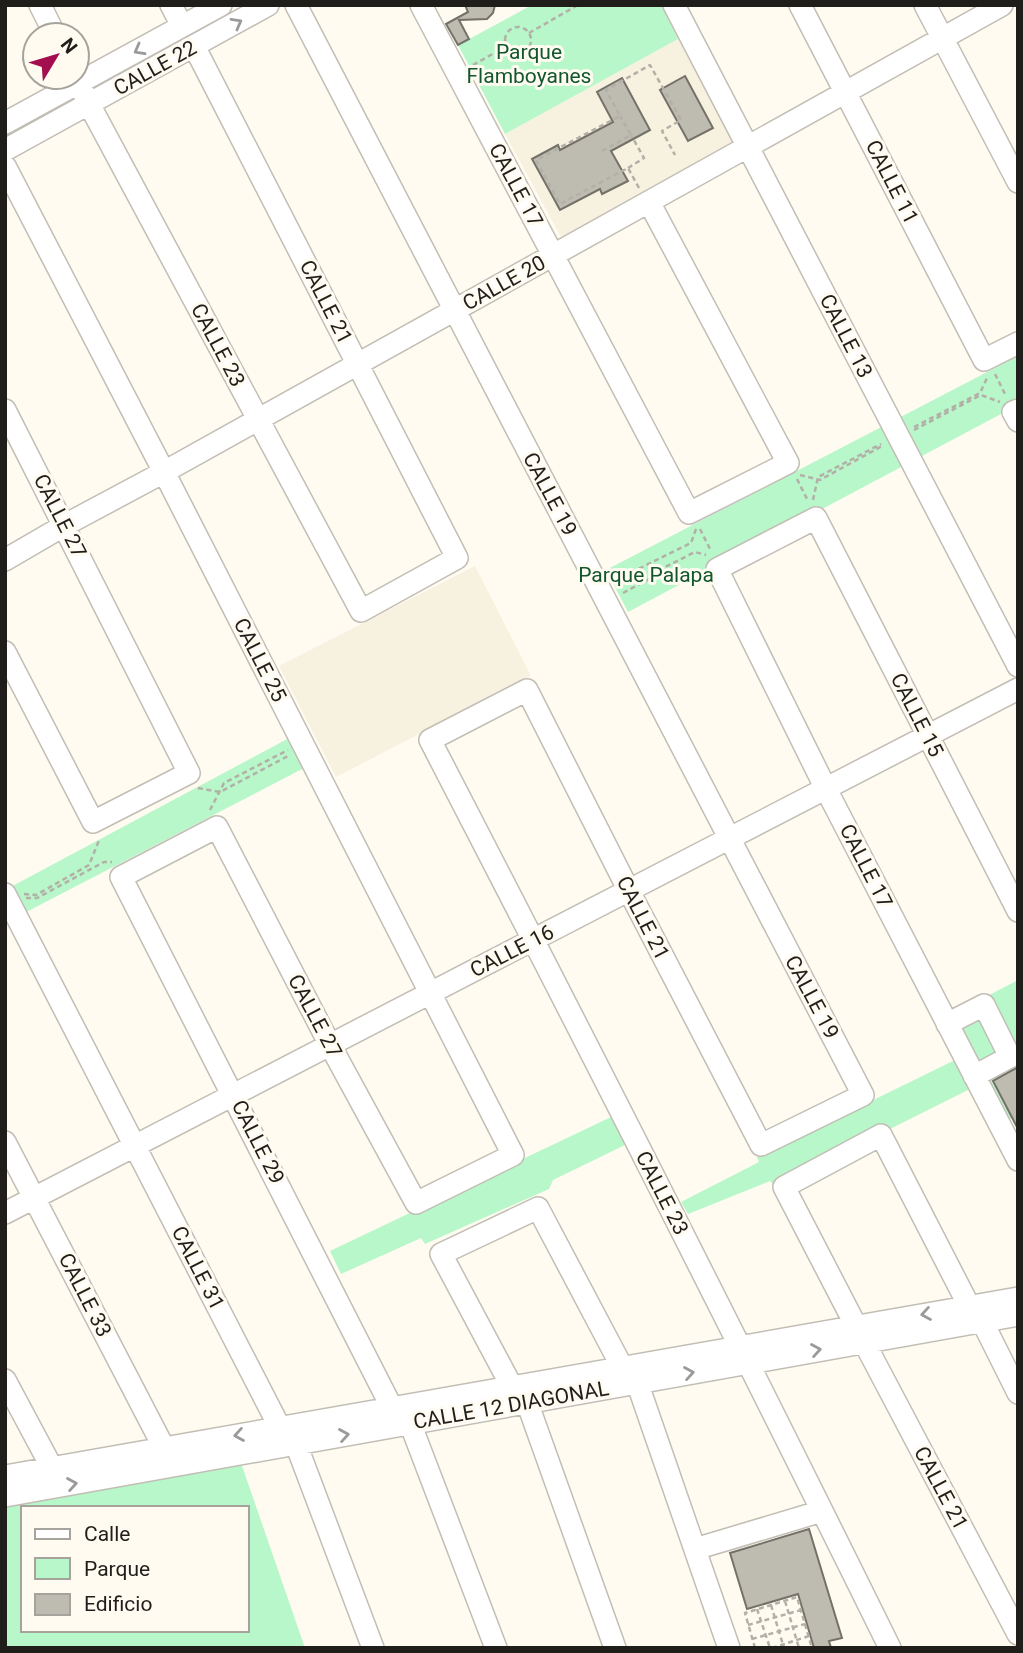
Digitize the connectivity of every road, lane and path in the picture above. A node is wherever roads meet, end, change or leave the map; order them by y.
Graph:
1 (40, 5) edge
2 (171, 5) edge
3 (220, 5) edge
4 (268, 5) edge
5 (296, 5) edge
6 (421, 5) edge
7 (574, 5) edge
8 (674, 5) edge
9 (800, 5) edge
10 (925, 5) edge
11 (1002, 5) edge
12 (48, 21) edge
13 (182, 26) junction
14 (529, 33) junction
15 (943, 38) junction
16 (194, 46) junction
17 (507, 46) junction
18 (467, 69) dead end
19 (91, 73) edge
20 (59, 91) edge
21 (83, 91) edge
22 (845, 93) junction
23 (89, 104) junction
24 (620, 116) junction
25 (5, 123) edge
26 (631, 135) junction
27 (748, 147) junction
28 (5, 150) edge
29 (602, 151) dead end
30 (675, 155) dead end
31 (5, 166) edge
32 (628, 168) junction
33 (1018, 182) edge
34 (646, 198) junction
35 (553, 256) junction
36 (455, 310) junction
37 (1018, 343) edge
38 (358, 364) junction
39 (987, 364) junction
40 (1011, 408) edge
41 (5, 410) edge
42 (258, 420) junction
43 (891, 440) dead end
44 (791, 468) junction
45 (164, 472) junction
46 (817, 479) junction
47 (813, 513) junction
48 (693, 518) junction
49 (65, 525) junction
50 (5, 560) edge
51 (716, 563) junction
52 (610, 583) dead end
53 (617, 596) dead end
54 (361, 611) joint
55 (5, 652) edge
56 (1018, 666) edge
57 (1018, 690) edge
58 (928, 736) junction
59 (430, 740) joint
60 (295, 749) dead end
61 (188, 780) junction
62 (826, 789) junction
63 (220, 792) junction
64 (212, 822) junction
65 (98, 826) junction
66 (730, 838) junction
67 (120, 870) junction
68 (629, 891) junction
69 (11, 895) edge
70 (1018, 911) edge
71 (533, 940) junction
72 (430, 993) junction
73 (947, 1024) junction
74 (330, 1045) junction
75 (974, 1076) junction
76 (234, 1095) junction
77 (5, 1142) edge
78 (761, 1145) joint
79 (135, 1146) junction
80 (1018, 1160) edge
81 (35, 1198) junction
82 (416, 1203) joint
83 (5, 1213) edge
84 (1018, 1298) edge
85 (975, 1314) junction
86 (1018, 1315) edge
87 (860, 1334) junction
88 (744, 1354) junction
89 (630, 1375) junction
90 (5, 1380) edge
91 (1018, 1393) edge
92 (520, 1394) junction
93 (392, 1408) junction
94 (410, 1423) junction
95 (280, 1428) junction
96 (296, 1444) junction
97 (163, 1448) junction
98 (52, 1468) junction
99 (5, 1476) edge
100 (5, 1496) edge
101 (822, 1511) junction
102 (695, 1549) junction
103 (785, 1601) junction
104 (771, 1605) junction
105 (758, 1609) junction
106 (801, 1610) junction
107 (789, 1613) junction
108 (775, 1617) junction
109 (761, 1621) junction
110 (805, 1624) junction
111 (748, 1625) junction
112 (793, 1627) junction
113 (779, 1631) junction
114 (1018, 1634) edge
115 (765, 1635) junction
116 (809, 1636) junction
117 (752, 1639) junction
118 (797, 1640) junction
119 (784, 1646) edge
120 (373, 1648) edge
121 (496, 1648) edge
122 (615, 1648) edge
123 (729, 1648) edge
124 (755, 1648) edge
125 (771, 1648) edge
126 (799, 1648) edge
127 (812, 1648) edge
128 (890, 1648) edge

1 - 12 street
2 - 13 street
3 - 13 street, CALLE 22
16 -> 4 street, CALLE 22
5 - 36 street, CALLE 19
6 - 35 street, CALLE 17
7 - 14 path
8 - 27 street, CALLE 13
9 - 22 street, CALLE 11
10 - 15 street
11 - 15 street, CALLE 20
13 -> 19 street, CALLE 22
14 - 17 path
14 - 17 path
15 - 22 street, CALLE 20
15 - 33 street
16 - 23 street, CALLE 22
16 - 38 street, CALLE 21
17 - 18 path
20 - 25 street, CALLE 22
21 - 23 street, CALLE 23
22 - 27 street, CALLE 20
22 - 39 street, CALLE 11
23 - 28 street, CALLE 22
23 - 42 street, CALLE 23
24 - 26 path
24 - 30 path
24 - 32 path
26 - 29 path
26 - 32 path
27 - 34 street, CALLE 20
27 - 56 street, CALLE 13
31 - 45 street, CALLE 25
32 - 34 path
34 - 35 street, CALLE 20
34 - 44 street
35 - 36 street, CALLE 20
35 - 48 street, CALLE 17
36 - 38 street, CALLE 20
36 - 66 street, CALLE 19
37 - 39 street
38 - 42 street, CALLE 20
38 - 54 street, CALLE 21
39 - 40 path
39 - 40 path
41 - 49 street, CALLE 27
42 - 45 street, CALLE 20
42 - 54 street, CALLE 23
43 - 46 path
44 - 46 path
44 - 47 path
44 - 48 street
45 - 49 street, CALLE 20
45 - 72 street, CALLE 25
46 - 47 path
47 - 51 street
47 - 58 street, CALLE 15
48 - 51 path
48 - 52 path
49 - 50 street, CALLE 20
49 - 61 street, CALLE 27
51 - 53 path
51 - 62 street, CALLE 17
55 - 65 street
57 - 58 street, CALLE 16
58 - 62 street, CALLE 16
58 - 70 street, CALLE 15
59 - 68 street, CALLE 21
59 - 71 street, CALLE 23
60 - 63 path
61 - 63 path
61 - 65 street
62 - 66 street, CALLE 16
62 - 73 street, CALLE 17
63 - 64 path
64 - 67 street
64 - 74 street, CALLE 27
65 - 69 path
66 - 68 street, CALLE 16
66 - 78 street, CALLE 19
67 - 69 path
67 - 76 street, CALLE 29
68 - 71 street, CALLE 16
68 - 78 street, CALLE 21
69 - 79 street, CALLE 31
71 - 72 street, CALLE 16
71 - 88 street, CALLE 23
72 - 74 street, CALLE 16
72 - 82 street, CALLE 25
73 - 75 street, CALLE 17
73 - 75 street
74 - 76 street, CALLE 16
74 - 82 street, CALLE 27
75 - 80 street, CALLE 17
76 - 79 street, CALLE 16
76 - 93 street, CALLE 29
77 - 81 street, CALLE 33
79 - 81 street, CALLE 16
79 - 95 street, CALLE 31
81 - 83 street, CALLE 16
81 - 97 street, CALLE 33
84 - 85 street, CALLE 12 DIAGONAL
85 - 86 street, CALLE 12 DIAGONAL
85 - 87 street, CALLE 12 DIAGONAL
85 - 87 street, CALLE 21
85 - 91 street
87 - 88 street, CALLE 12 DIAGONAL
87 - 114 street, CALLE 21
88 - 89 street, CALLE 12 DIAGONAL
88 - 101 street, CALLE 23
89 - 92 street, CALLE 12 DIAGONAL
89 - 92 street
89 - 102 street
90 - 98 street
92 - 93 street, CALLE 12 DIAGONAL
92 - 94 street, CALLE 12 DIAGONAL
92 - 122 street
93 - 95 street, CALLE 12 DIAGONAL
96 -> 94 street, CALLE 12 DIAGONAL
94 - 121 street
95 - 96 street, CALLE 31
95 -> 97 street, CALLE 12 DIAGONAL
100 -> 96 street, CALLE 12 DIAGONAL
96 - 120 street, CALLE 31
97 - 98 street, CALLE 12 DIAGONAL
98 - 99 street, CALLE 12 DIAGONAL
101 - 102 street
101 - 128 street, CALLE 23
102 - 123 street
103 - 104 path
103 - 106 path
103 - 107 path
104 - 105 path
104 - 108 path
105 - 109 path
105 - 111 path
106 - 107 path
106 - 110 path
107 - 108 path
107 - 112 path
108 - 109 path
108 - 113 path
109 - 111 path
109 - 115 path
110 - 112 path
110 - 116 path
111 - 117 path
112 - 113 path
112 - 118 path
113 - 115 path
113 - 119 path
115 - 117 path
115 - 125 path
116 - 118 path
116 - 127 path
117 - 124 path
118 - 119 path
118 - 126 path
119 - 125 path

